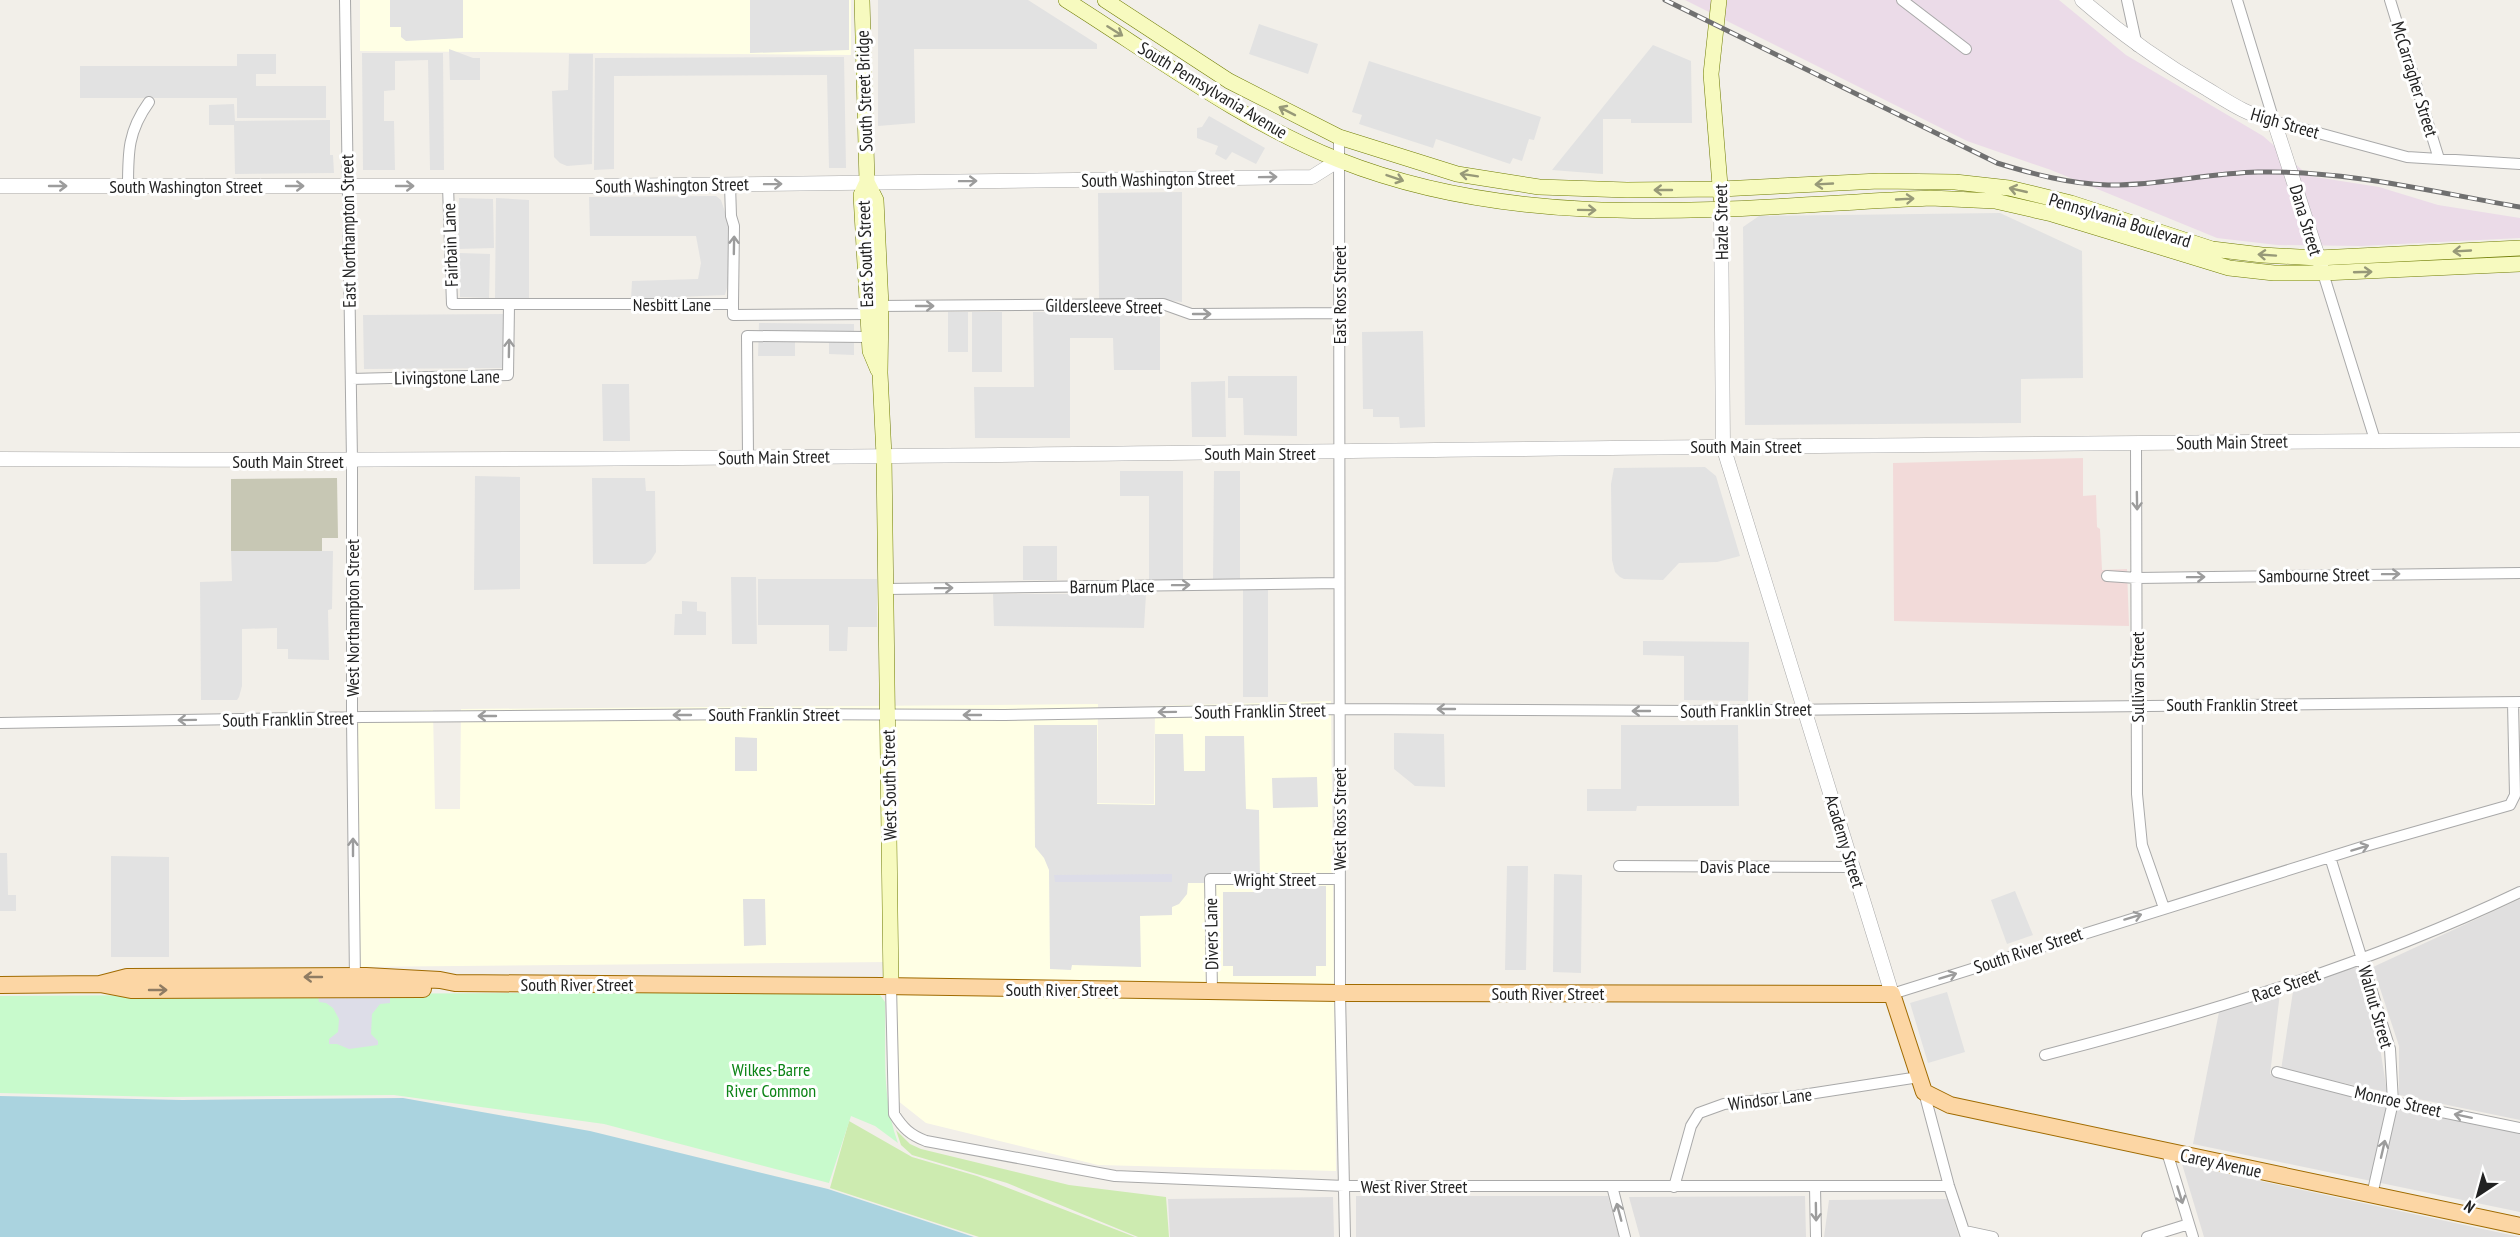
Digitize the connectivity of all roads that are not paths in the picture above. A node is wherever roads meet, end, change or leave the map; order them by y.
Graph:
1 (345, 0) edge
2 (862, 0) edge
3 (1066, 0) edge
4 (1105, 0) edge
5 (1719, 0) edge
6 (1902, 0) edge
7 (2082, 0) edge
8 (2127, 0) edge
9 (2237, 0) edge
10 (2390, 0) edge
11 (2137, 46) junction
12 (1966, 50) dead end
13 (149, 102) dead end
14 (2274, 121) junction
15 (1339, 137) junction
16 (2439, 159) junction
17 (1339, 160) junction
18 (2520, 164) edge
19 (867, 182) junction
20 (730, 185) junction
21 (0, 186) edge
22 (128, 186) junction
23 (347, 186) junction
24 (448, 186) junction
25 (1721, 189) junction
26 (1721, 210) junction
27 (2520, 248) edge
28 (2318, 258) junction
29 (2520, 264) edge
30 (2323, 273) junction
31 (452, 304) joint
32 (733, 304) junction
33 (509, 305) junction
34 (874, 310) junction
35 (1339, 313) junction
36 (868, 338) junction
37 (880, 373) junction
38 (351, 379) junction
39 (2375, 440) junction
40 (2520, 440) edge
41 (2136, 443) junction
42 (1723, 446) junction
43 (1338, 452) junction
44 (884, 456) junction
45 (748, 457) junction
46 (0, 459) edge
47 (352, 461) junction
48 (2520, 573) edge
49 (2107, 576) dead end
50 (2137, 578) junction
51 (1339, 583) junction
52 (886, 589) junction
53 (2516, 702) edge
54 (2138, 705) junction
55 (1339, 709) junction
56 (1804, 709) junction
57 (887, 714) junction
58 (352, 718) junction
59 (0, 723) edge
60 (2518, 795) edge
61 (2330, 858) junction
62 (1619, 866) dead end
63 (1852, 867) junction
64 (1210, 879) joint
65 (1340, 879) junction
66 (2520, 892) edge
67 (2164, 908) junction
68 (2362, 960) junction
69 (355, 983) junction
70 (0, 985) edge
71 (891, 986) junction
72 (1212, 990) junction
73 (1340, 993) junction
74 (1892, 994) junction
75 (2045, 1055) dead end
76 (2277, 1072) dead end
77 (1921, 1085) junction
78 (2393, 1102) junction
79 (894, 1114) joint
80 (2520, 1128) edge
81 (2167, 1152) junction
82 (1344, 1186) junction
83 (1612, 1186) junction
84 (1949, 1186) junction
85 (1674, 1187) junction
86 (1815, 1187) junction
87 (2372, 1196) junction
88 (2189, 1224) junction
89 (2520, 1226) edge
90 (1965, 1234) edge
91 (1345, 1237) edge
92 (1625, 1237) edge
93 (1816, 1237) edge
94 (1993, 1237) edge
95 (2147, 1237) edge
96 (2193, 1237) edge

1 - 23 street, East Northampton Street
2 - 19 main road, South Street Bridge
3 -> 17 main road, South Pennsylvania Avenue
15 -> 4 main road, South Pennsylvania Avenue
5 - 25 main road, Hazle Street
6 - 12 street
7 - 11 street, High Street
8 - 11 street
9 - 14 street, Dana Street
10 - 16 street, McCarragher Street
11 - 14 street, High Street
13 - 22 street
14 - 16 street, High Street
14 - 28 street, Dana Street
15 - 17 street, East Ross Street
25 -> 15 main road, South Pennsylvania Avenue
16 - 18 street, High Street
19 -> 17 street, South Washington Street
17 -> 26 main road, South Pennsylvania Avenue
17 - 35 street, East Ross Street
20 -> 19 street, South Washington Street
19 - 34 main road, East South Street
20 - 24 street, South Washington Street
32 -> 20 street
21 -> 22 street, South Washington Street
22 -> 23 street, South Washington Street
23 -> 24 street, South Washington Street
23 - 38 street, East Northampton Street
24 - 31 street, Fairbain Lane
25 - 26 main road, Hazle Street
28 -> 25 main road, Pennsylvania Boulevard
26 -> 30 main road, Pennsylvania Boulevard
26 - 42 street, Hazle Street
27 -> 28 main road, Pennsylvania Boulevard
28 - 30 street, Dana Street
30 -> 29 main road, Pennsylvania Boulevard
30 - 39 street, Dana Street
31 - 33 street, Nesbitt Lane
32 - 33 street, Nesbitt Lane
32 - 34 street, Nesbitt Lane
38 -> 33 street, Livingstone Lane
34 -> 35 street, Gildersleeve Street
34 - 36 main road, East South Street
34 - 37 main road, East South Street
35 - 43 street, East Ross Street
36 - 37 main road, East South Street
36 - 45 street
37 - 44 main road, East South Street
38 - 47 street, East Northampton Street
39 - 40 street, South Main Street
39 - 41 street, South Main Street
41 - 42 street, South Main Street
41 -> 50 street, Sullivan Street
42 - 43 street, South Main Street
42 - 56 street, Academy Street
43 - 44 street, South Main Street
43 - 51 street, West Ross Street
44 - 45 street, South Main Street
44 - 52 main road, West South Street
45 - 47 street, South Main Street
46 - 47 street, South Main Street
47 - 58 street, West Northampton Street
50 -> 48 street, Sambourne Street
49 - 50 street, Sambourne Street
50 - 54 street, Sullivan Street
52 -> 51 street, Barnum Place
51 - 55 street, West Ross Street
52 - 57 main road, West South Street
53 - 54 street, South Franklin Street
53 - 60 street, South River Street
54 - 56 street, South Franklin Street
54 - 67 street, Sullivan Street
56 -> 55 street, South Franklin Street
55 -> 57 street, South Franklin Street
55 - 65 street, West Ross Street
56 - 63 street, Academy Street
57 -> 58 street, South Franklin Street
57 - 71 main road, West South Street
58 -> 59 street, South Franklin Street
69 -> 58 street, West Northampton Street
61 -> 60 street, South River Street
61 - 67 street, South River Street
61 - 68 street, Walnut Street
62 - 63 street, Davis Place
63 - 74 street, Academy Street
64 - 65 street, Wright Street
64 - 72 street, Divers Lane
65 - 73 street, West Ross Street
66 - 68 street, Race Street
74 -> 67 street, South River Street
68 - 75 street, Race Street
68 - 78 street, Walnut Street
69 - 70 main road, South River Street
69 - 71 main road, South River Street
71 - 72 main road, South River Street
71 - 79 street, West South Street
72 - 73 main road, South River Street
73 - 74 main road, South River Street
73 - 82 street, West Ross Street
74 - 77 main road, Academy Street
76 - 78 street, Monroe Street
77 - 81 main road, Carey Avenue
77 - 84 street, Academy Street
77 - 85 street, Windsor Lane
80 -> 78 street, Monroe Street
87 -> 78 street, Walnut Street
79 - 82 street, West River Street
81 - 87 main road, Carey Avenue
81 -> 88 street
82 - 83 street, West River Street
82 - 91 street, West Ross Street
83 - 85 street, West River Street
92 -> 83 street
84 - 86 street, West River Street
84 - 90 street, Academy Street
85 - 86 street, West River Street
86 -> 93 street
87 - 89 main road, Carey Avenue
88 - 95 street
88 - 96 street
90 - 94 street

